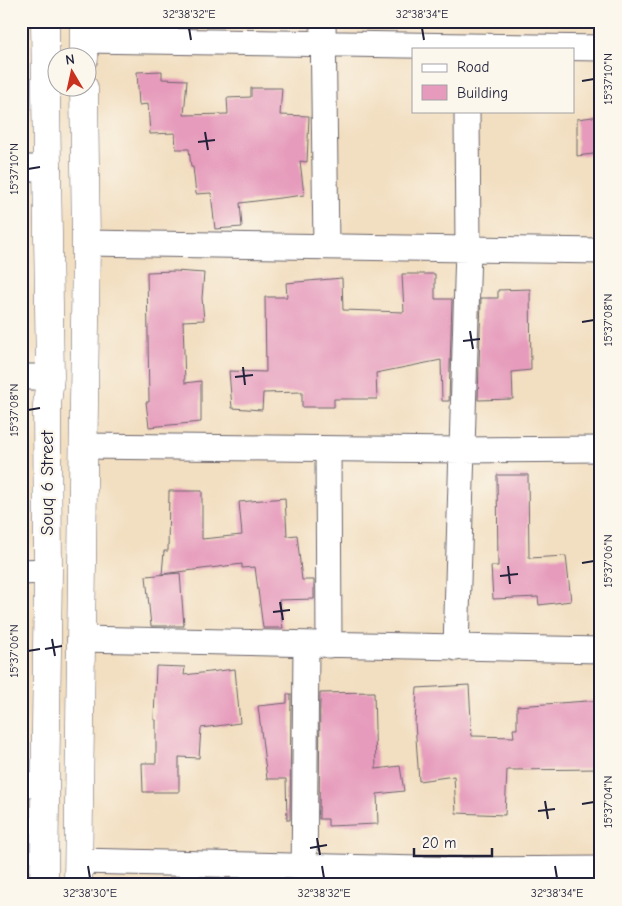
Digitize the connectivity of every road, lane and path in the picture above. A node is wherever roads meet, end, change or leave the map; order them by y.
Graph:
1 (45, 21) edge
2 (323, 32) edge
3 (84, 40) edge
4 (467, 47) edge
5 (601, 48) edge
6 (84, 98) edge
7 (467, 112) edge
8 (34, 168) edge
9 (86, 243) junction
10 (326, 246) junction
11 (468, 249) junction
12 (601, 251) edge
13 (21, 377) edge
14 (50, 377) junction
15 (84, 446) junction
16 (328, 449) junction
17 (462, 450) junction
18 (601, 450) edge
19 (48, 571) junction
20 (21, 572) edge
21 (80, 639) junction
22 (318, 645) junction
23 (456, 648) junction
24 (601, 650) edge
25 (33, 785) edge
26 (601, 869) edge
27 (78, 873) edge
28 (304, 875) edge
29 (462, 877) edge
30 (44, 885) edge

1 - 8 street, Souq 6 Street
2 - 3 street
2 - 4 street
2 - 10 street
4 - 5 street
6 - 9 street, Souq 6 Street
7 - 11 street
8 - 14 street, Souq 6 Street
9 - 10 street
9 - 15 street, Souq 6 Street
10 - 11 street
11 - 12 street
11 - 17 street
13 - 14 street
14 - 19 street, Souq 6 Street
15 - 16 street
15 - 21 street, Souq 6 Street
16 - 17 street
16 - 22 street
17 - 18 street
17 - 23 street
19 - 20 street
19 - 25 street, Souq 6 Street
21 - 22 street
21 - 27 street, Souq 6 Street
22 - 23 street
22 - 28 street
23 - 24 street
25 - 30 street, Souq 6 Street
26 - 29 street
27 - 28 street
28 - 29 street

